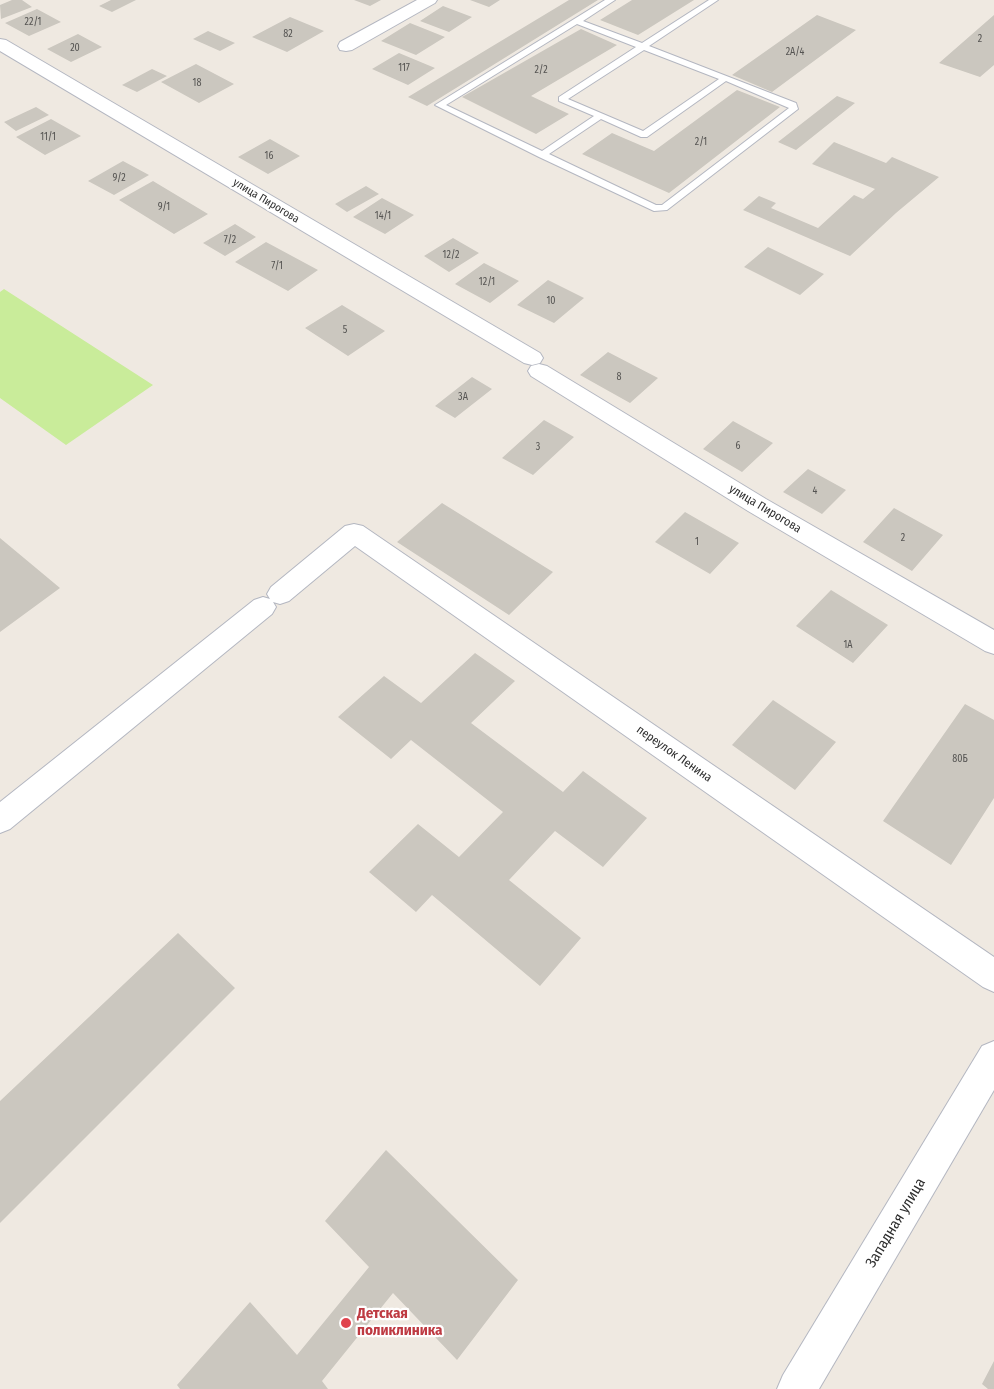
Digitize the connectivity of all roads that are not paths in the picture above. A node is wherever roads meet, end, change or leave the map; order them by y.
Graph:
1 (428, 0) edge
2 (611, 0) edge
3 (714, 0) edge
4 (577, 21) junction
5 (0, 44) edge
6 (346, 46) dead end
7 (642, 46) junction
8 (725, 78) junction
9 (600, 116) junction
10 (542, 155) junction
11 (994, 643) edge
12 (0, 820) edge
13 (994, 976) edge
14 (994, 1058) edge
15 (797, 1389) edge

1 - 6 street
2 - 4 lane
3 - 7 lane
4 - 7 lane
4 - 10 lane
5 - 11 street, улица Пирогова
7 - 8 lane
7 - 9 lane
8 - 9 lane
8 - 10 lane
9 - 10 lane
12 - 13 street, переулок Ленина
14 - 15 street, Западная улица

